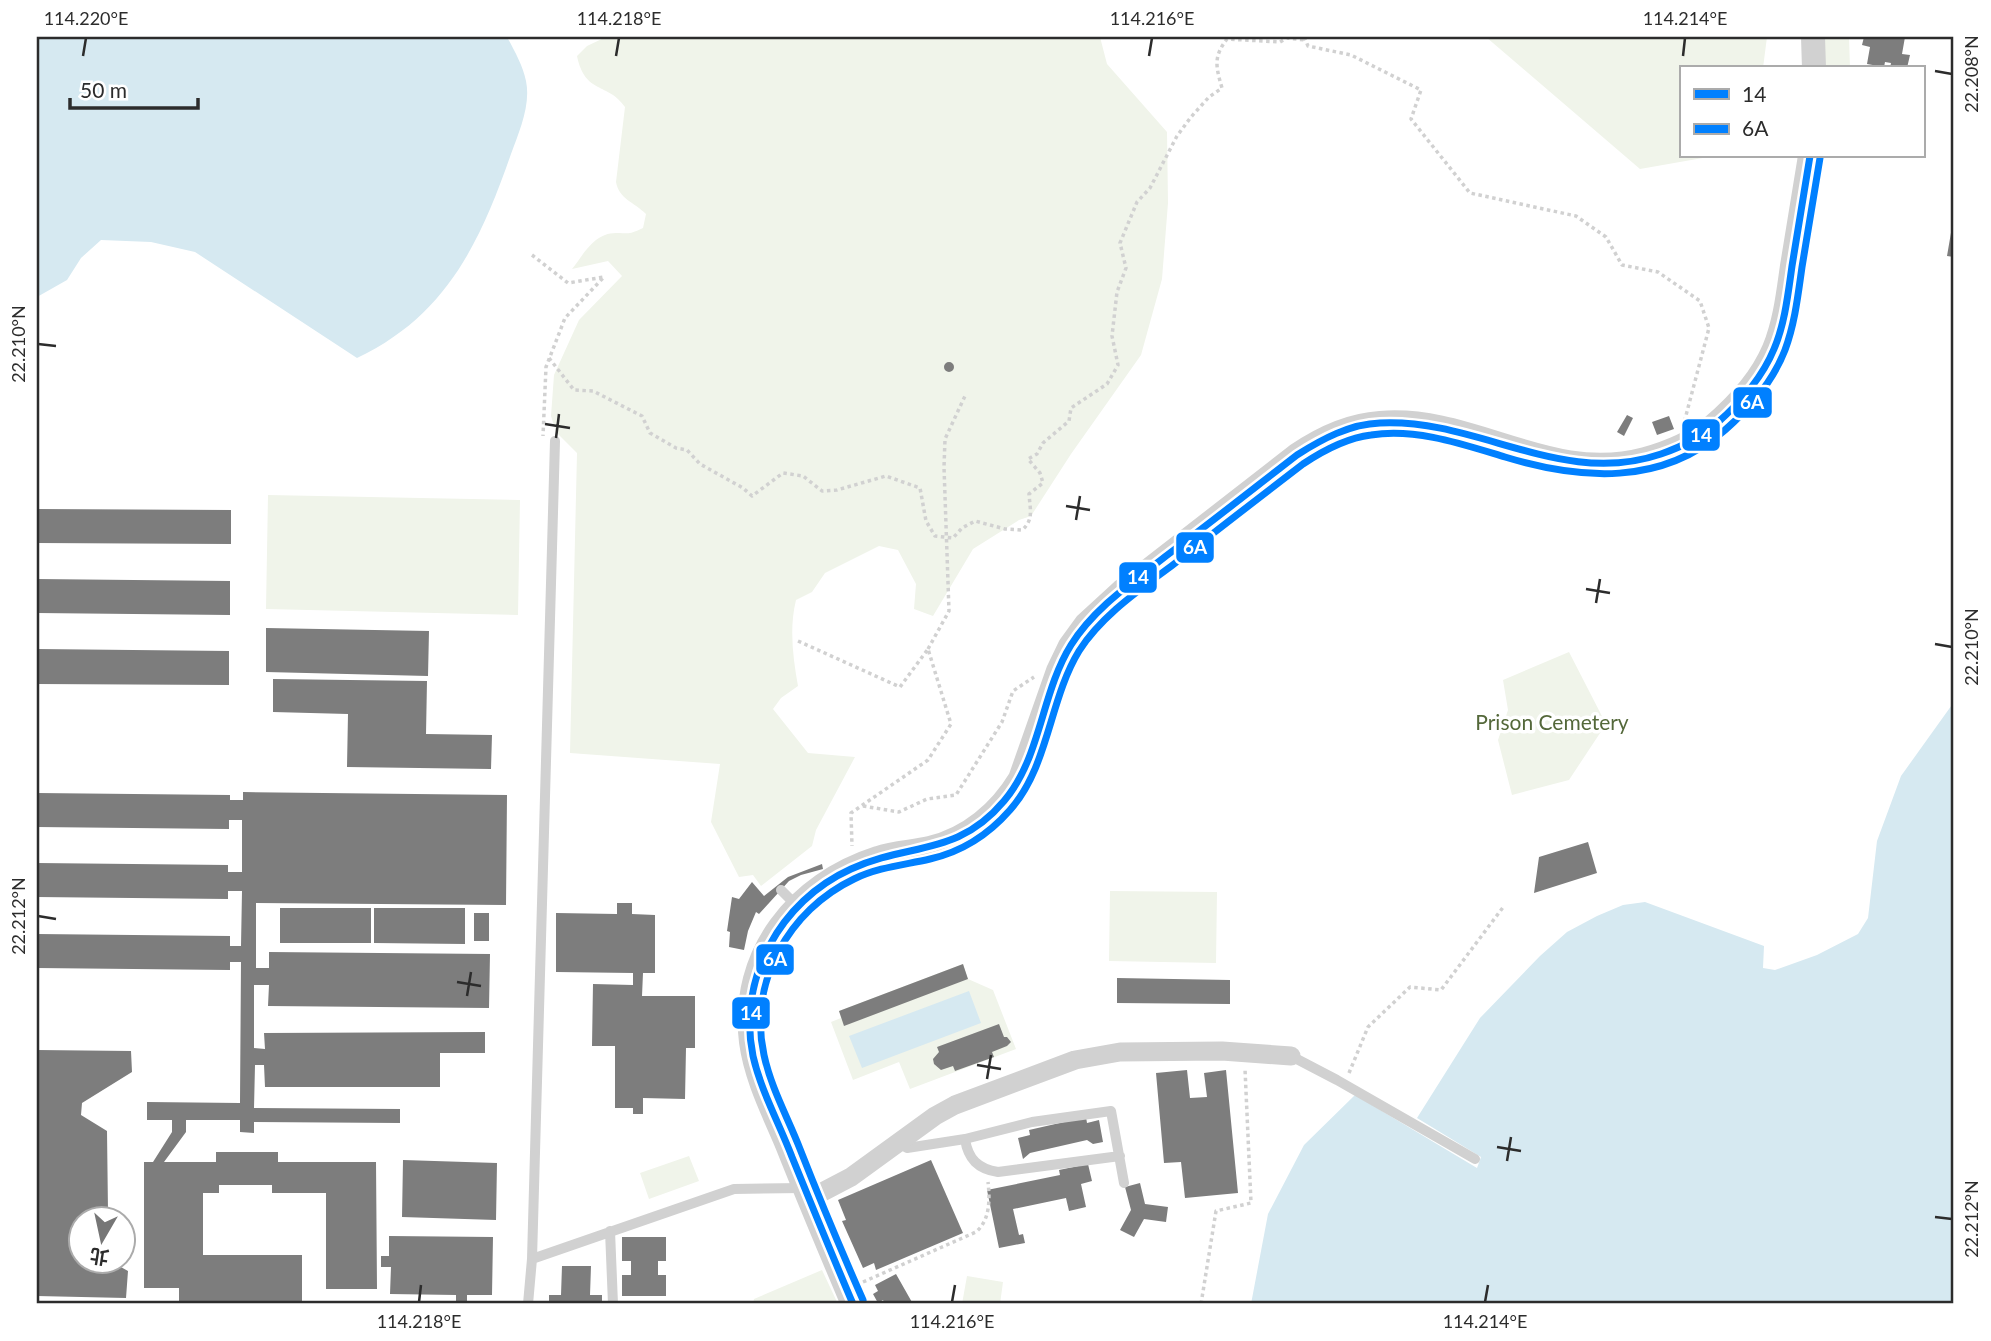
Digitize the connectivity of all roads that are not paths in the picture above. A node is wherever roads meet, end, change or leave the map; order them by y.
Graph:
1 (1813, 37) edge
2 (1814, 66) edge
3 (1811, 158) edge
4 (555, 441) road end
5 (1291, 1056) joint
6 (965, 1139) junction
7 (898, 1143) junction
8 (1120, 1156) junction
9 (1475, 1159) dead end
10 (1124, 1183) dead end
11 (807, 1193) junction
12 (610, 1231) junction
13 (532, 1259) junction
14 (856, 1294) edge
15 (528, 1304) edge
16 (613, 1304) edge

1 - 2 street
3 - 11 street
4 - 13 lane
5 - 7 street
5 - 9 lane
6 - 7 lane
6 - 8 lane
6 - 8 lane
7 - 11 street
8 - 10 lane
11 - 12 lane
11 - 14 street
12 - 13 lane
12 - 16 lane
13 - 15 lane

